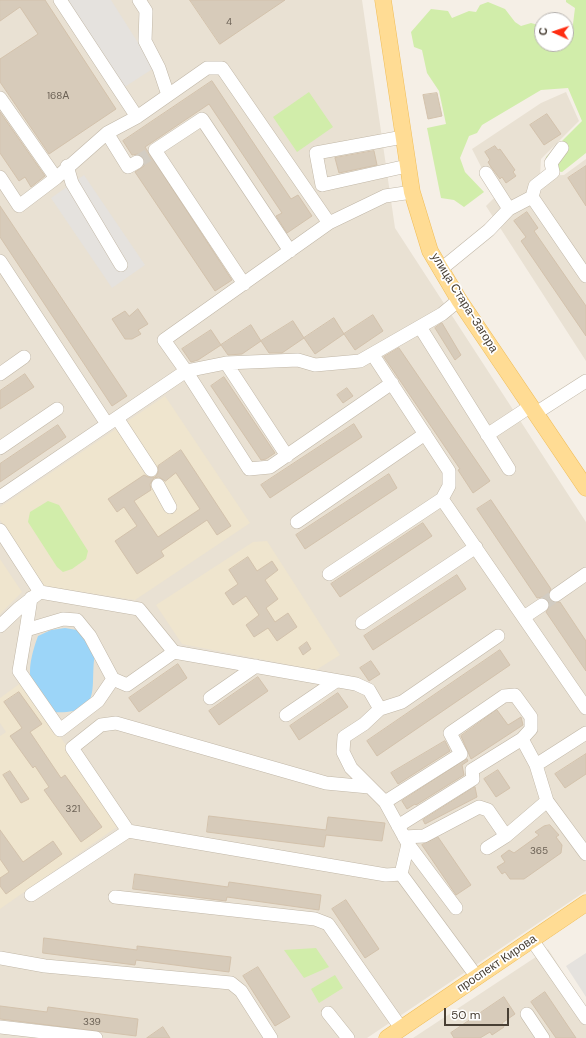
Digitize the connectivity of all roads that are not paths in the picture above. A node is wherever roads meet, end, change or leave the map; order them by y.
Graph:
1 (60, 0) edge
2 (139, 0) edge
3 (383, 0) edge
4 (168, 95) junction
5 (0, 98) edge
6 (137, 117) junction
7 (107, 133) junction
8 (403, 137) junction
9 (562, 148) dead end
10 (137, 162) tunnel mouth
11 (67, 166) junction
12 (407, 166) junction
13 (486, 173) dead end
14 (0, 177) edge
15 (56, 178) junction
16 (412, 192) junction
17 (532, 197) junction
18 (509, 209) junction
19 (329, 223) junction
20 (290, 251) junction
21 (0, 261) edge
22 (121, 265) dead end
23 (440, 270) junction
24 (586, 276) edge
25 (244, 284) junction
26 (459, 300) junction
27 (420, 327) junction
28 (373, 355) junction
29 (24, 357) dead end
30 (226, 363) junction
31 (186, 371) junction
32 (0, 374) edge
33 (586, 381) edge
34 (392, 383) junction
35 (57, 409) dead end
36 (534, 410) junction
37 (112, 421) junction
38 (425, 434) junction
39 (487, 435) junction
40 (0, 448) edge
41 (287, 456) junction
42 (509, 469) dead end
43 (151, 470) dead end
44 (158, 485) dead end
45 (586, 488) edge
46 (0, 497) edge
47 (442, 499) junction
48 (170, 507) dead end
49 (297, 522) dead end
50 (0, 530) edge
51 (476, 547) junction
52 (329, 574) dead end
53 (586, 574) edge
54 (36, 595) junction
55 (556, 596) tunnel mouth
56 (542, 605) tunnel mouth
57 (524, 617) junction
58 (362, 623) dead end
59 (0, 626) edge
60 (26, 630) junction
61 (498, 636) dead end
62 (174, 652) junction
63 (256, 666) junction
64 (113, 679) junction
65 (336, 681) junction
66 (210, 698) dead end
67 (586, 708) edge
68 (380, 709) junction
69 (286, 715) dead end
70 (60, 730) junction
71 (586, 732) edge
72 (522, 739) junction
73 (72, 748) junction
74 (536, 765) junction
75 (369, 787) junction
76 (547, 801) junction
77 (385, 802) junction
78 (128, 831) junction
79 (404, 836) junction
80 (506, 836) junction
81 (487, 848) dead end
82 (586, 854) edge
83 (401, 874) junction
84 (31, 895) dead end
85 (115, 897) dead end
86 (586, 903) edge
87 (456, 908) dead end
88 (532, 940) junction
89 (0, 958) edge
90 (477, 977) junction
91 (328, 1013) dead end
92 (527, 1014) dead end
93 (586, 1018) edge
94 (0, 1027) edge
95 (401, 1028) junction
96 (96, 1038) edge
97 (271, 1038) edge
98 (348, 1038) edge
99 (387, 1038) edge
100 (543, 1038) edge

1 - 6 street
2 - 4 street
3 - 8 main road, улица Стара-Загора
4 - 6 street
4 - 19 street
5 - 15 street
6 - 7 street
7 - 10 street
7 - 11 street
8 - 12 main road, улица Стара-Загора
8 - 12 street
9 - 17 street
11 - 15 street
11 - 22 street
12 - 16 main road, улица Стара-Загора
13 - 18 street
14 - 15 street
16 - 19 street
16 - 23 main road, улица Стара-Загора
17 - 18 street
17 - 24 street
18 - 23 street
19 - 20 street
20 - 25 street
20 - 25 street
21 - 37 street
23 - 26 main road, улица Стара-Загора
25 - 31 street
26 - 27 street
26 - 36 main road, улица Стара-Загора
27 - 28 street
27 - 39 street
28 - 30 street
28 - 34 street
29 - 32 street
30 - 31 street
30 - 41 street
31 - 37 street
31 - 41 street
33 - 36 street
34 - 38 street
34 - 41 street
35 - 40 street
36 - 39 street
36 - 45 main road, улица Стара-Загора
37 - 43 street
37 - 46 street
38 - 47 street
38 - 49 street
39 - 42 street
44 - 48 street
47 - 51 street
47 - 52 street
50 - 54 street
51 - 57 street
51 - 58 street
53 - 55 street
54 - 59 street
54 - 60 street
54 - 62 street
56 - 57 street
57 - 67 street
60 - 64 street
60 - 70 street
61 - 68 street
62 - 63 street
62 - 64 street
63 - 65 street
63 - 66 street
64 - 70 street
65 - 68 street
65 - 69 street
68 - 75 street
70 - 73 street
71 - 74 street
72 - 74 street
72 - 77 street
72 - 79 street
73 - 75 street
73 - 78 street
74 - 76 street
75 - 77 street
76 - 80 street
76 - 82 street
77 - 79 street
78 - 83 street
78 - 84 street
79 - 80 street
79 - 83 street
79 - 87 street
80 - 81 street
83 - 90 street
85 - 95 street
86 - 88 main road, проспект Кирова
88 - 90 main road, проспект Кирова
88 - 93 street
89 - 97 street
90 - 95 main road, проспект Кирова
91 - 98 street
92 - 100 street
94 - 96 street
95 - 99 main road, проспект Кирова

